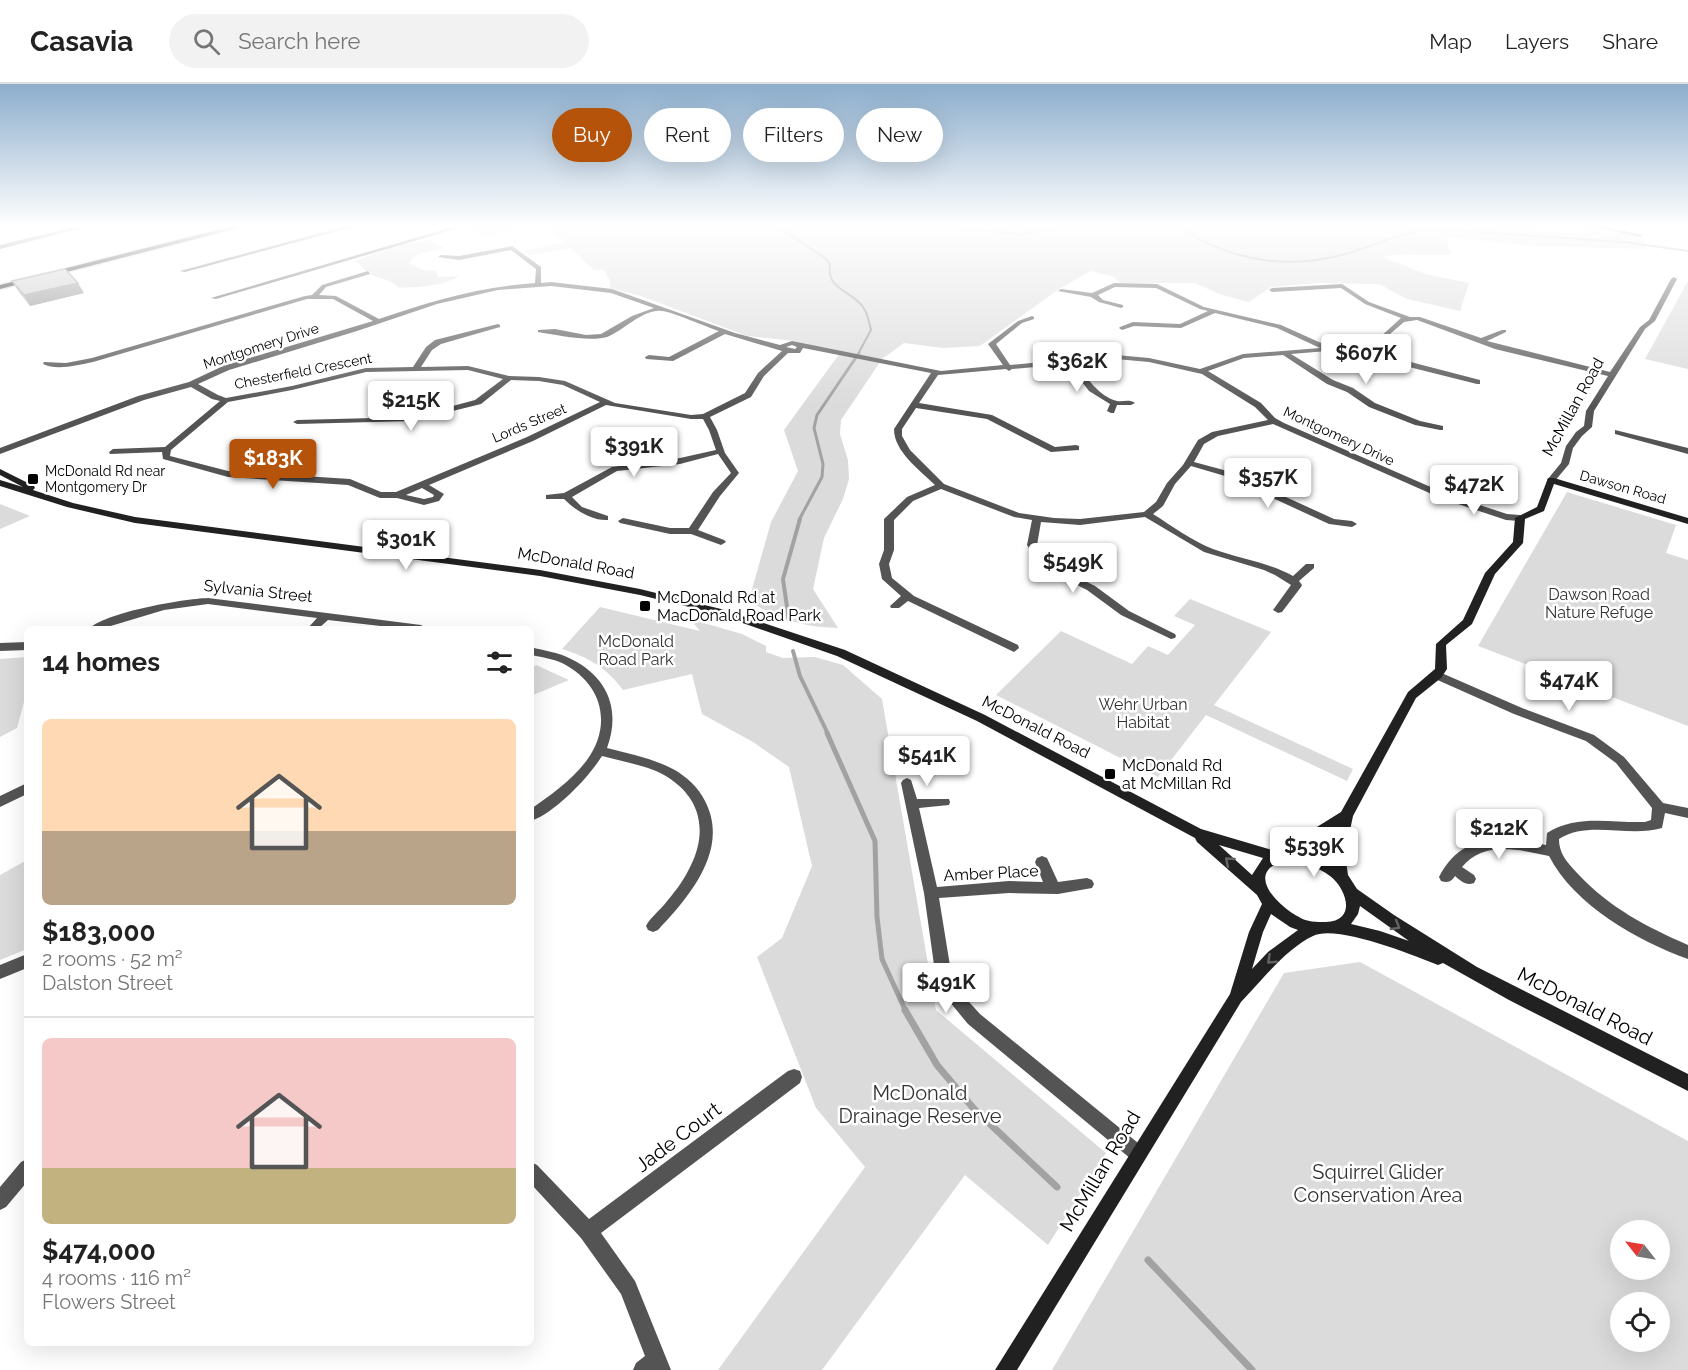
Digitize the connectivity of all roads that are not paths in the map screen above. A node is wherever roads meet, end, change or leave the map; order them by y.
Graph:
1 (259, 285) edge
2 (327, 285) edge
3 (531, 285) edge
4 (554, 285) edge
5 (1114, 285) edge
6 (1115, 285) edge
7 (1671, 285) edge
8 (1272, 290) dead end
9 (1287, 290) junction
10 (1061, 291) dead end
11 (1093, 295) junction
12 (315, 296) junction
13 (1295, 296) dead end
14 (214, 298) dead end
15 (1121, 306) dead end
16 (662, 308) junction
17 (1132, 312) dead end
18 (1212, 312) junction
19 (1032, 318) dead end
20 (1407, 318) junction
21 (379, 322) junction
22 (1133, 324) junction
23 (502, 325) dead end
24 (1122, 328) dead end
25 (540, 331) dead end
26 (725, 331) junction
27 (1504, 331) dead end
28 (1381, 339) dead end
29 (1480, 341) junction
30 (783, 347) junction
31 (1327, 348) junction
32 (1286, 354) junction
33 (649, 357) dead end
34 (670, 359) junction
35 (1071, 363) junction
36 (47, 364) dead end
37 (677, 366) dead end
38 (416, 368) junction
39 (1009, 369) junction
40 (1201, 371) junction
41 (935, 373) junction
42 (1612, 375) junction
43 (508, 378) junction
44 (1477, 382) dead end
45 (192, 384) junction
46 (226, 400) junction
47 (604, 403) junction
48 (1131, 403) dead end
49 (915, 405) junction
50 (705, 416) junction
51 (1274, 421) junction
52 (298, 426) dead end
53 (1440, 428) dead end
54 (56, 431) junction
55 (1618, 432) dead end
56 (0, 443) edge
57 (1076, 448) dead end
58 (167, 449) junction
59 (1054, 450) junction
60 (0, 451) edge
61 (721, 451) junction
62 (1688, 451) edge
63 (113, 452) dead end
64 (1049, 459) dead end
65 (1189, 463) junction
66 (0, 472) edge
67 (1551, 480) junction
68 (0, 483) edge
69 (423, 484) junction
70 (941, 486) junction
71 (397, 495) junction
72 (566, 496) junction
73 (549, 497) dead end
74 (46, 498) junction
75 (1147, 514) junction
76 (605, 518) dead end
77 (1521, 518) junction
78 (1037, 519) junction
79 (623, 521) dead end
80 (1688, 521) edge
81 (1352, 524) dead end
82 (692, 531) junction
83 (721, 542) dead end
84 (1310, 566) dead end
85 (1293, 581) junction
86 (907, 596) junction
87 (895, 606) dead end
88 (1278, 610) dead end
89 (326, 616) junction
90 (100, 626) edge
91 (315, 626) edge
92 (405, 626) edge
93 (1172, 636) dead end
94 (994, 639) junction
95 (24, 646) edge
96 (0, 647) edge
97 (984, 648) dead end
98 (1014, 648) dead end
99 (534, 652) edge
100 (1437, 675) junction
101 (600, 751) junction
102 (907, 783) dead end
103 (24, 790) edge
104 (0, 802) edge
105 (944, 802) dead end
106 (911, 804) junction
107 (1659, 807) junction
108 (1688, 813) edge
109 (534, 814) edge
110 (1346, 816) junction
111 (1197, 833) junction
112 (1554, 852) junction
113 (1298, 855) junction
114 (1277, 857) junction
115 (1042, 862) dead end
116 (1469, 879) dead end
117 (1087, 884) dead end
118 (1346, 885) junction
119 (1053, 888) junction
120 (1260, 890) junction
121 (931, 894) junction
122 (1269, 904) junction
123 (653, 926) dead end
124 (1336, 927) junction
125 (1312, 928) junction
126 (1688, 952) edge
127 (24, 962) edge
128 (1462, 966) junction
129 (0, 972) edge
130 (1236, 997) junction
131 (794, 1077) dead end
132 (1688, 1083) edge
133 (1137, 1153) junction
134 (24, 1172) edge
135 (534, 1174) edge
136 (0, 1201) edge
137 (588, 1231) junction
138 (654, 1366) edge
139 (1005, 1370) edge

1 - 14 street
2 - 12 street
3 - 21 street, Montgomery Drive
4 - 16 street, Montgomery Drive
5 - 11 street
6 - 18 street
7 - 42 street, McMillan Road
8 - 9 street
9 - 13 street
9 - 20 street
10 - 11 street
11 - 15 street
12 - 21 street
12 - 36 street
16 - 25 street
16 - 26 street, Montgomery Drive
17 - 22 street
18 - 22 street
18 - 31 street
19 - 39 street
20 - 28 street
20 - 29 street
21 - 45 street, Montgomery Drive
22 - 24 street
23 - 38 street
26 - 30 street, Montgomery Drive
26 - 34 street
27 - 29 street
29 - 42 street
30 - 41 street, Montgomery Drive
30 - 50 street
31 - 32 street
31 - 44 street
32 - 40 street
32 - 53 street
33 - 34 street
34 - 37 street
35 - 39 street, Montgomery Drive
35 - 40 street, Montgomery Drive
35 - 48 street
38 - 43 street, Chesterfield Crescent
38 - 46 street, Chesterfield Crescent
39 - 41 street, Montgomery Drive
40 - 51 street, Montgomery Drive
41 - 49 street
42 - 67 street, McMillan Road
43 - 47 street, Chesterfield Crescent
43 - 52 street
45 - 46 street, Chesterfield Crescent
45 - 54 street, Montgomery Drive
46 - 58 street
47 - 50 street, Chesterfield Crescent
47 - 69 street, Lords Street
49 - 59 street
49 - 70 street
50 - 61 street
51 - 65 street
51 - 77 street, Montgomery Drive
54 - 56 street, Montgomery Drive
54 - 60 street, Montgomery Drive
55 - 62 street
57 - 59 street
58 - 63 street
58 - 71 street
59 - 64 street
61 - 72 street
61 - 82 street
65 - 75 street
65 - 81 street
66 - 74 main road, McDonald Road
67 - 77 main road, McMillan Road
67 - 80 main road, Dawson Road
68 - 74 main road, McDonald Road
69 - 71 street, Lords Street
69 - 71 street
70 - 78 street
70 - 86 street
72 - 73 street
72 - 76 street
74 - 111 main road, McDonald Road
75 - 78 street
75 - 85 street
77 - 100 main road
78 - 93 street
79 - 82 street
82 - 83 street
84 - 85 street
85 - 88 street
86 - 87 street
86 - 94 street
89 - 90 street, Sylvania Street
89 - 91 street
89 - 92 street, Sylvania Street
94 - 97 street
94 - 98 street
95 - 96 street
99 - 101 street
100 - 107 street
100 - 110 main road
101 - 109 street
101 - 123 street
102 - 106 street
103 - 104 street
105 - 106 street
106 - 121 street
107 - 108 street
107 - 112 street
110 - 113 main road
110 - 118 main road
111 - 114 main road, McDonald Road
120 -> 111 main road, McDonald Road
112 - 116 street
112 - 126 street
113 - 114 main road
113 - 118 main road
114 - 120 main road
115 - 119 street, Amber Place
117 - 119 street, Amber Place
118 - 124 main road
118 -> 128 main road, McDonald Road
119 - 121 street, Amber Place
120 - 122 main road
121 - 133 street
122 - 125 main road
122 - 130 main road, McMillan Road
124 - 125 main road
124 - 128 main road, McDonald Road
125 -> 130 main road, McMillan Road
127 - 129 street
128 - 132 main road, McDonald Road
130 - 133 main road, McMillan Road
131 - 137 street, Jade Court
133 - 139 main road, McMillan Road
134 - 136 street
135 - 137 street
137 - 138 street

